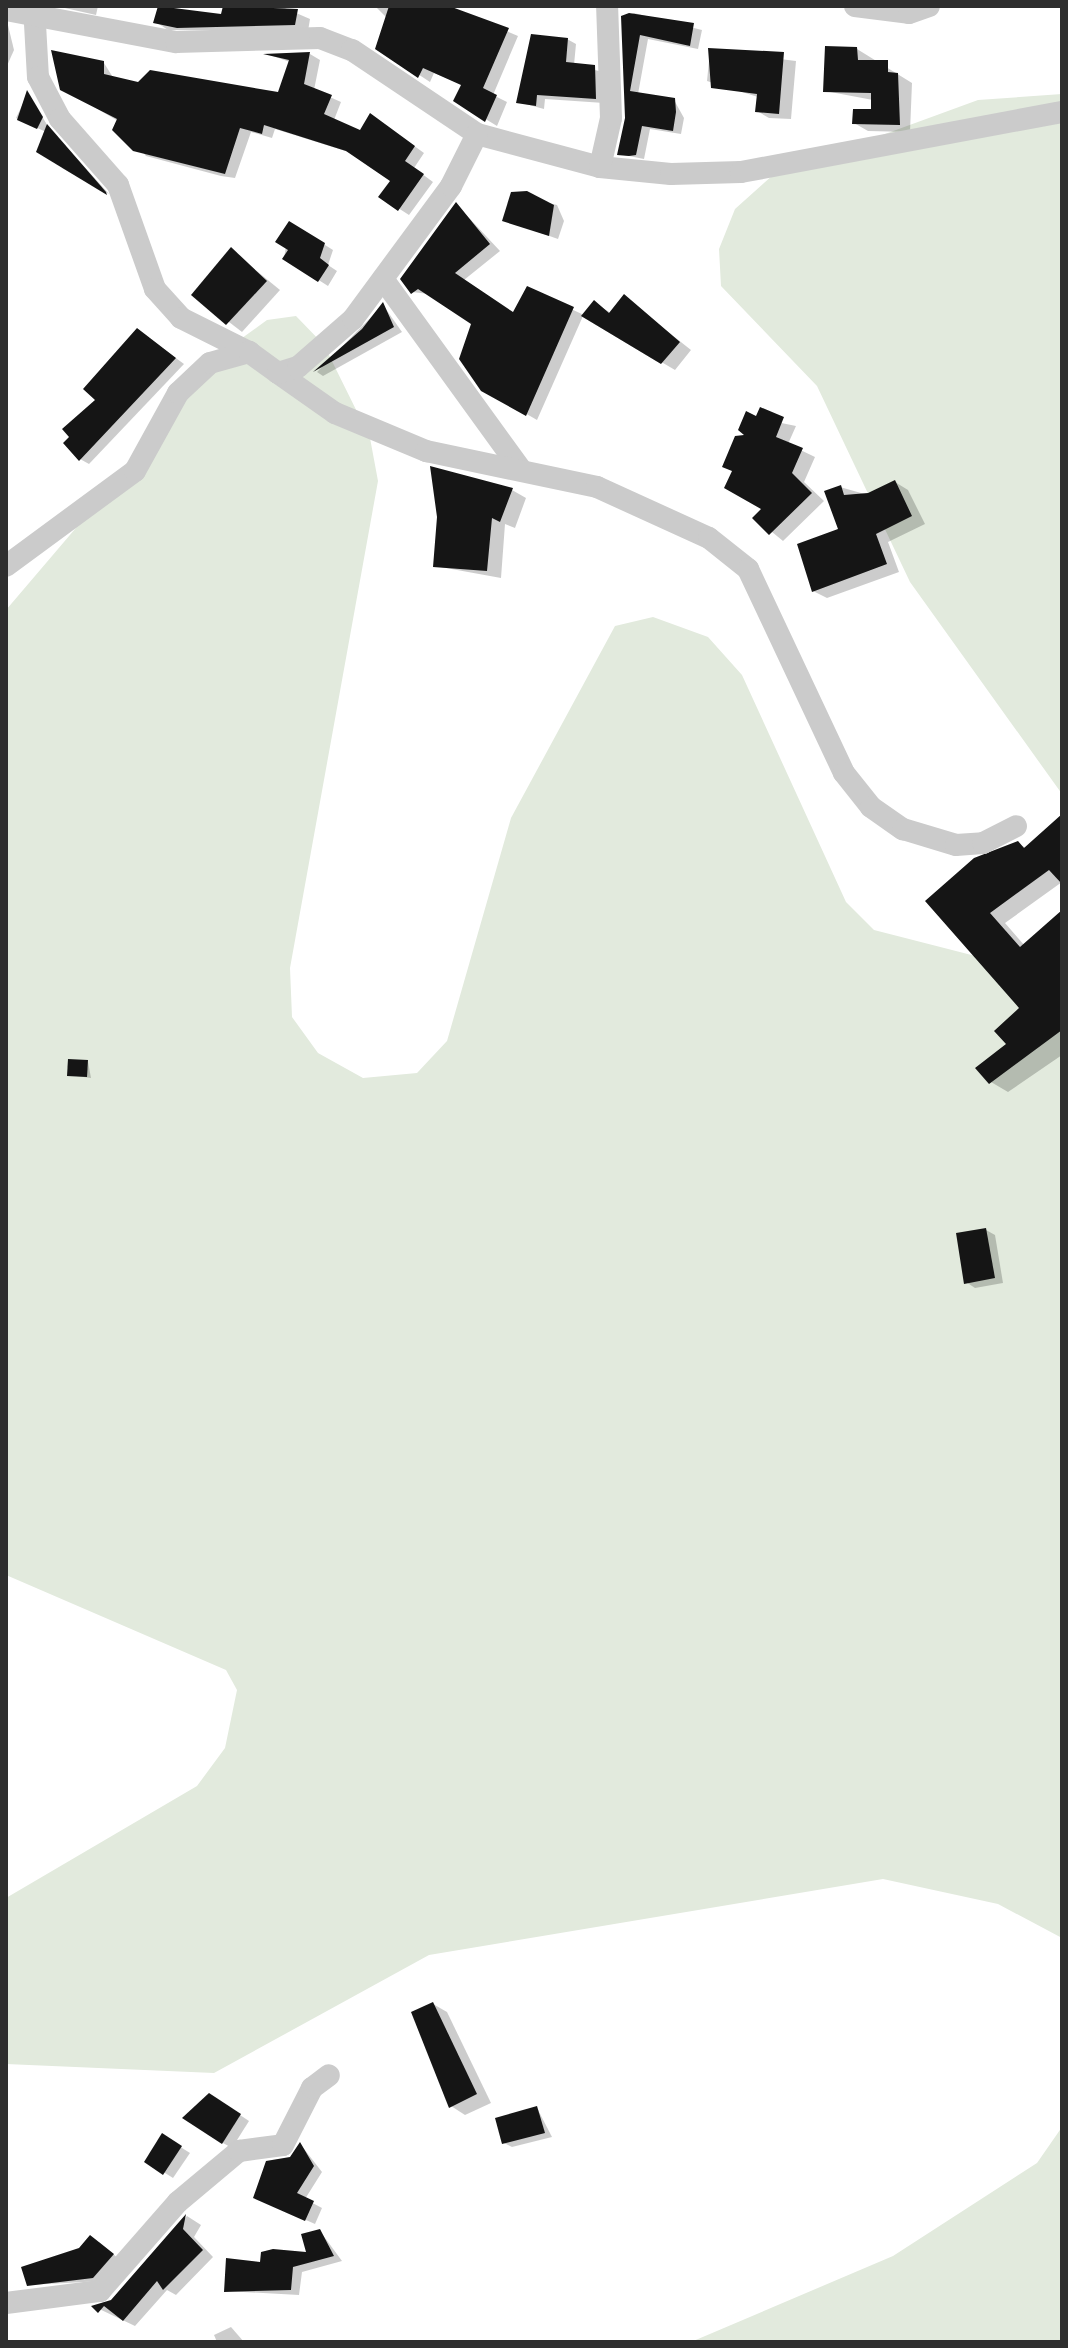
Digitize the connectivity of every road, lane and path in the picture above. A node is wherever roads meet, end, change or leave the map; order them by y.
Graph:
1 (607, 6) edge
2 (855, 6) edge
3 (929, 6) edge
4 (6, 10) edge
5 (34, 11) edge
6 (1062, 112) edge
7 (477, 134) junction
8 (600, 167) junction
9 (383, 279) junction
10 (249, 352) junction
11 (278, 373) junction
12 (520, 468) junction
13 (6, 566) edge
14 (1016, 826) dead end
15 (329, 2075) dead end
16 (6, 2303) edge

1 - 8 street
2 - 3 street
4 - 5 street
5 - 7 street
5 - 10 street
6 - 8 street
7 - 8 street
7 - 9 street
9 - 11 street
9 - 12 street
10 - 11 street
10 - 13 street
11 - 12 street
12 - 14 street
15 - 16 street

